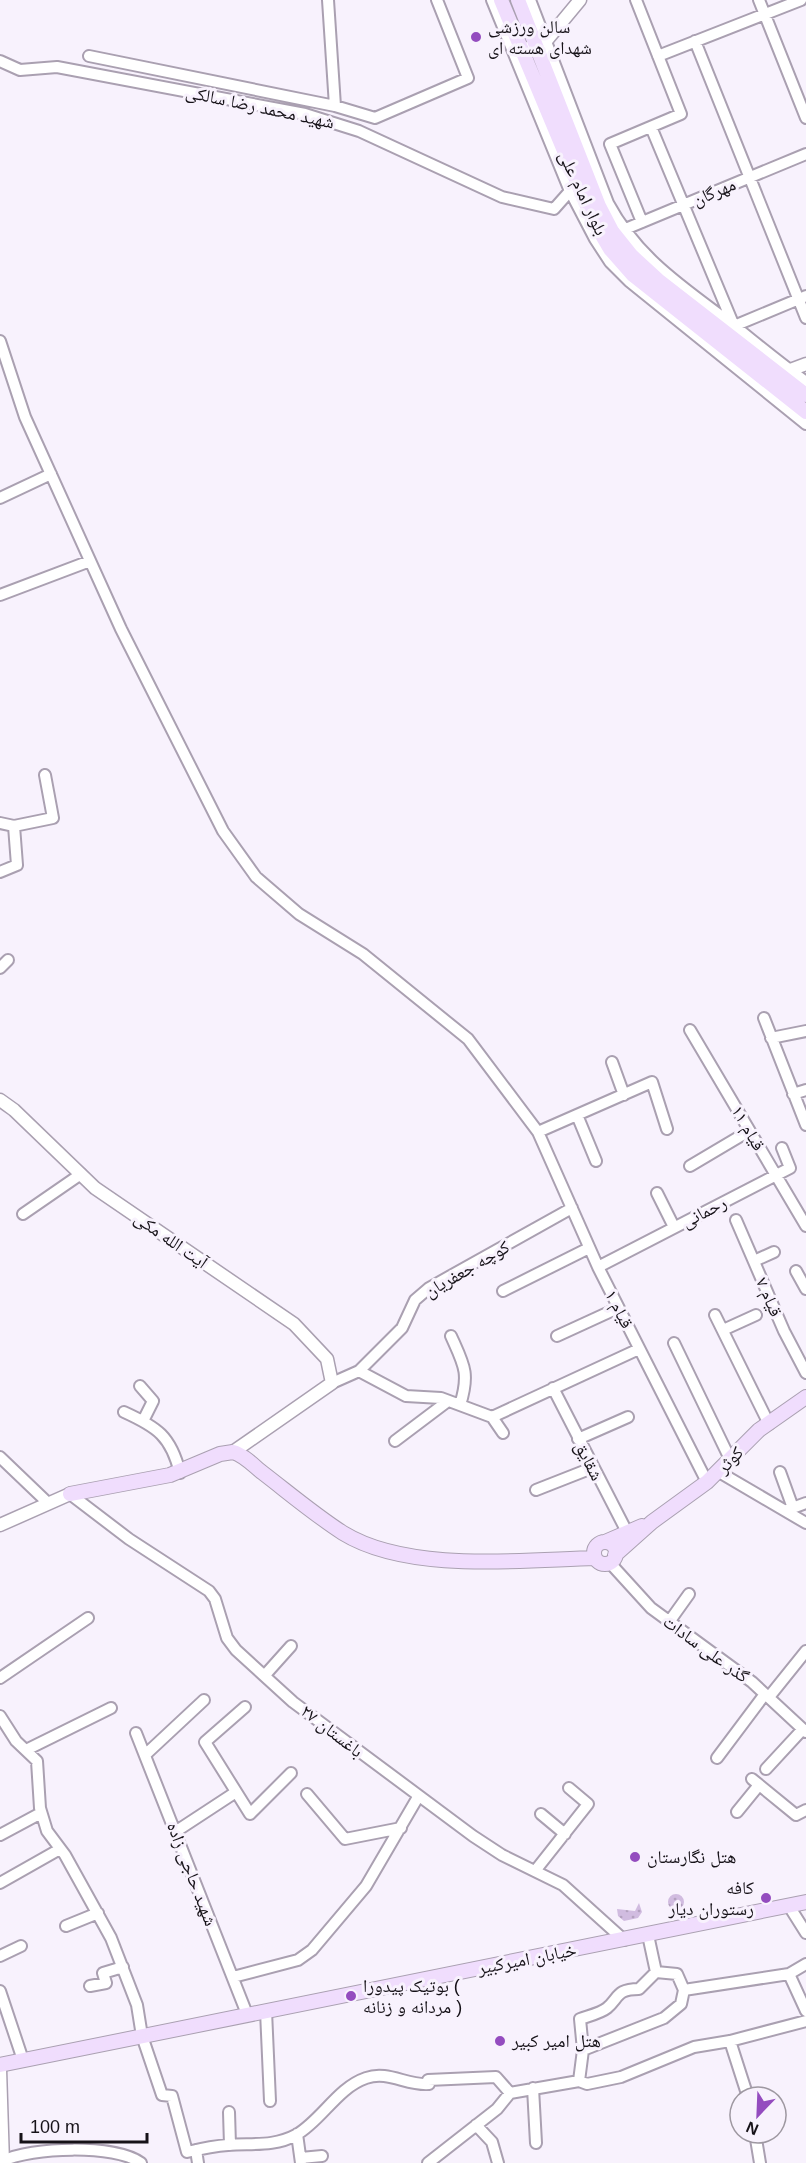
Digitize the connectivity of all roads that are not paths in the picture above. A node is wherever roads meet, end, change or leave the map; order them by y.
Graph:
1 (329, 0) edge
2 (492, 0) edge
3 (501, 0) edge
4 (518, 0) edge
5 (530, 0) edge
6 (580, 0) edge
7 (636, 0) edge
8 (759, 0) edge
9 (801, 0) edge
10 (442, 2) edge
11 (764, 14) junction
12 (695, 41) junction
13 (534, 46) junction
14 (89, 56) dead end
15 (658, 56) junction
16 (0, 61) edge
17 (335, 106) junction
18 (806, 118) edge
19 (651, 127) junction
20 (806, 154) edge
21 (750, 178) junction
22 (570, 191) junction
23 (683, 206) junction
24 (642, 222) junction
25 (623, 230) junction
26 (802, 297) edge
27 (806, 318) edge
28 (734, 326) junction
29 (0, 341) edge
30 (806, 364) edge
31 (782, 378) junction
32 (806, 382) edge
33 (806, 395) edge
34 (806, 412) edge
35 (806, 424) edge
36 (51, 474) junction
37 (0, 498) edge
38 (90, 561) junction
39 (0, 595) edge
40 (45, 775) dead end
41 (0, 824) edge
42 (14, 826) junction
43 (0, 872) edge
44 (764, 1018) dead end
45 (690, 1030) dead end
46 (806, 1031) edge
47 (771, 1038) junction
48 (612, 1062) dead end
49 (806, 1090) edge
50 (793, 1094) junction
51 (624, 1095) junction
52 (0, 1100) edge
53 (577, 1115) junction
54 (806, 1125) edge
55 (667, 1129) dead end
56 (749, 1131) junction
57 (538, 1132) junction
58 (782, 1148) dead end
59 (596, 1161) dead end
60 (690, 1166) dead end
61 (81, 1174) junction
62 (775, 1175) junction
63 (657, 1193) dead end
64 (572, 1208) junction
65 (23, 1214) dead end
66 (736, 1220) dead end
67 (806, 1226) edge
68 (674, 1227) junction
69 (589, 1248) junction
70 (774, 1252) dead end
71 (754, 1261) junction
72 (598, 1267) junction
73 (796, 1271) dead end
74 (806, 1289) edge
75 (503, 1291) dead end
76 (618, 1308) junction
77 (716, 1315) dead end
78 (756, 1315) dead end
79 (723, 1330) junction
80 (451, 1336) dead end
81 (557, 1336) dead end
82 (674, 1343) dead end
83 (639, 1349) junction
84 (359, 1371) junction
85 (806, 1373) edge
86 (332, 1383) junction
87 (140, 1386) dead end
88 (553, 1389) junction
89 (806, 1397) edge
90 (448, 1401) junction
91 (460, 1405) junction
92 (124, 1412) dead end
93 (492, 1417) junction
94 (628, 1417) dead end
95 (144, 1421) junction
96 (768, 1424) junction
97 (503, 1433) dead end
98 (578, 1439) junction
99 (395, 1441) dead end
100 (233, 1452) junction
101 (0, 1457) edge
102 (730, 1459) junction
103 (592, 1468) junction
104 (719, 1472) junction
105 (780, 1472) dead end
106 (180, 1473) junction
107 (707, 1482) junction
108 (536, 1490) dead end
109 (70, 1494) junction
110 (48, 1503) junction
111 (806, 1503) edge
112 (790, 1509) junction
113 (652, 1522) junction
114 (806, 1523) edge
115 (0, 1526) edge
116 (627, 1532) junction
117 (602, 1543) junction
118 (595, 1558) junction
119 (559, 1559) junction
120 (612, 1559) junction
121 (689, 1594) dead end
122 (88, 1618) dead end
123 (669, 1622) junction
124 (291, 1646) dead end
125 (806, 1651) edge
126 (265, 1676) junction
127 (0, 1678) edge
128 (767, 1696) junction
129 (204, 1700) dead end
130 (245, 1707) dead end
131 (111, 1708) dead end
132 (0, 1716) edge
133 (804, 1730) edge
134 (136, 1733) dead end
135 (26, 1750) junction
136 (145, 1755) junction
137 (717, 1758) dead end
138 (766, 1769) dead end
139 (291, 1773) dead end
140 (569, 1788) dead end
141 (236, 1792) junction
142 (307, 1794) dead end
143 (418, 1797) junction
144 (806, 1810) edge
145 (737, 1812) dead end
146 (41, 1814) junction
147 (541, 1814) dead end
148 (401, 1828) junction
149 (175, 1832) junction
150 (565, 1834) junction
151 (0, 1835) edge
152 (60, 1849) junction
153 (535, 1871) junction
154 (0, 1883) edge
155 (806, 1902) edge
156 (789, 1905) junction
157 (98, 1913) junction
158 (66, 1926) dead end
159 (806, 1933) edge
160 (648, 1935) junction
161 (624, 1940) junction
162 (21, 1946) dead end
163 (0, 1956) edge
164 (806, 1964) edge
165 (123, 1967) junction
166 (656, 1972) junction
167 (789, 1974) junction
168 (232, 1977) junction
169 (90, 1986) dead end
170 (684, 1990) junction
171 (0, 1991) edge
172 (266, 2011) junction
173 (806, 2011) edge
174 (247, 2014) junction
175 (806, 2021) edge
176 (142, 2036) junction
177 (730, 2041) junction
178 (583, 2050) junction
179 (23, 2060) junction
180 (0, 2067) edge
181 (579, 2081) junction
182 (744, 2085) edge
183 (533, 2088) junction
184 (510, 2093) junction
185 (270, 2101) dead end
186 (229, 2112) dead end
187 (476, 2125) junction
188 (297, 2134) junction
189 (536, 2144) dead end
190 (230, 2145) junction
191 (757, 2145) edge
192 (196, 2150) junction
193 (2, 2156) edge
194 (322, 2156) dead end
195 (301, 2160) edge
196 (141, 2163) edge
197 (198, 2163) edge
198 (428, 2163) edge
199 (498, 2163) edge
200 (760, 2163) edge

1 - 17 street
2 - 22 street
3 - 13 main road, بلوار امام علی
4 - 13 main road, بلوار امام علی
5 - 13 street
6 - 13 street
7 - 15 street
8 - 11 street
9 - 11 street
10 - 17 street
11 - 12 street
11 - 18 street
12 - 15 street
12 - 21 street
13 - 25 street
13 - 31 main road, بلوار امام علی
14 - 17 street
15 - 19 street
16 - 22 street, شهید محمد رضا سالکی
19 - 23 street
19 - 24 street
20 - 21 street, مهرگان
21 - 23 street, مهرگان
21 - 26 street
22 - 35 street
23 - 24 street, مهرگان
23 - 28 street
24 - 25 street, مهرگان
25 - 28 street
26 - 27 street
26 - 28 street
28 - 31 street
29 - 36 street, قیام ۱
30 - 31 street
31 - 32 street
31 - 33 main road, بلوار امام علی
31 - 34 main road, بلوار امام علی
36 - 37 street
36 - 38 street, قیام ۱
38 - 39 street
38 - 57 street, قیام ۱
40 - 42 street
41 - 42 street
42 - 43 street
44 - 47 street
45 - 56 street, قیام ۱۱
46 - 47 street
47 - 50 street
48 - 51 street
49 - 50 street
50 - 54 street
51 - 53 street
51 - 55 street
52 - 61 street, آیت الله مکی
53 - 57 street
53 - 59 street
56 - 60 street
56 - 62 street, قیام ۱۱
57 - 64 street, قیام ۱
58 - 62 street
61 - 65 street
61 - 86 street, آیت الله مکی
62 - 67 street, قیام ۱۱
62 - 68 street, رحمانی
63 - 68 street
64 - 69 street, قیام ۱
64 - 84 street, کوچه جعفریان
66 - 71 street, قیام ۷
68 - 72 street, رحمانی
69 - 72 street, قیام ۱
69 - 75 street
70 - 71 street
71 - 85 street, قیام ۷
72 - 76 street, قیام ۱
73 - 74 street
76 - 81 street
76 - 83 street, قیام ۱
77 - 79 street
78 - 79 street
79 - 96 street
80 - 91 street
82 - 102 street
83 - 88 street
83 - 107 street, قیام ۱
84 - 86 street, کوچه جعفریان
84 - 90 street
86 - 100 street, کوچه جعفریان
87 - 95 street
88 - 93 street
88 - 98 street, شقایق
89 - 96 main road, کوثر
90 - 91 street
90 - 99 street
91 - 93 street
92 - 95 street
93 - 97 street
94 - 98 street
95 - 106 street
96 - 102 main road, کوثر
98 - 103 street, شقایق
100 - 106 main road
100 - 119 main road
101 - 110 street
102 - 104 main road, کوثر
103 - 108 street
103 - 116 street, شقایق
104 - 107 main road, کوثر
104 - 112 street
105 - 112 street
106 - 109 main road
107 - 113 main road, کوثر
109 - 110 street
109 - 126 street, باغستان ۲۷
110 - 115 street
111 - 112 street
112 - 114 street
113 - 116 main road
113 - 120 main road
116 - 117 main road
117 - 118 main road
117 - 119 main road
117 - 120 main road
118 - 119 main road
118 - 120 main road
120 - 123 street, گذر علی سادات
121 - 123 street
122 - 127 street
123 - 128 street, گذر علی سادات
124 - 126 street
125 - 128 street
126 - 143 street, باغستان ۲۷
128 - 133 street, گذر علی سادات
128 - 137 street
129 - 136 street
130 - 141 street
131 - 135 street
132 - 135 street
133 - 138 street
134 - 136 street, شهید حاجی زاده
135 - 146 street
136 - 149 street, شهید حاجی زاده
139 - 141 street
140 - 150 street
141 - 149 street
142 - 148 street
143 - 148 street
143 - 153 street, باغستان ۲۷
144 - 145 street
146 - 151 street
146 - 152 street
147 - 150 street
148 - 168 street
149 - 168 street, شهید حاجی زاده
150 - 153 street
152 - 154 street
152 - 157 street
153 - 161 street, باغستان ۲۷
155 - 156 main road, خیابان امیرکبیر
156 - 159 street
156 - 160 main road, خیابان امیرکبیر
157 - 158 street
157 - 165 street
160 - 161 main road, خیابان امیرکبیر
160 - 166 street
161 - 172 main road, خیابان امیرکبیر
162 - 163 street
164 - 167 street
165 - 169 street
165 - 176 street
166 - 170 street
166 - 178 street
167 - 170 street
167 - 173 street
168 - 174 street, شهید حاجی زاده
170 - 178 street
171 - 179 street
172 - 174 main road, خیابان امیرکبیر
172 - 185 street
174 - 176 main road, خیابان امیرکبیر
175 - 177 street
176 - 179 main road, خیابان امیرکبیر
176 - 192 street
177 - 181 street
177 - 182 street
178 - 181 street
179 - 180 main road, خیابان امیرکبیر
180 - 193 street
181 - 183 street
183 - 184 street
183 - 189 street
184 - 187 street
184 - 188 street
186 - 190 street
187 - 198 street
187 - 199 street
188 - 190 street
188 - 195 street
190 - 192 street
191 - 200 street
192 - 197 street
193 - 196 street
194 - 195 street

